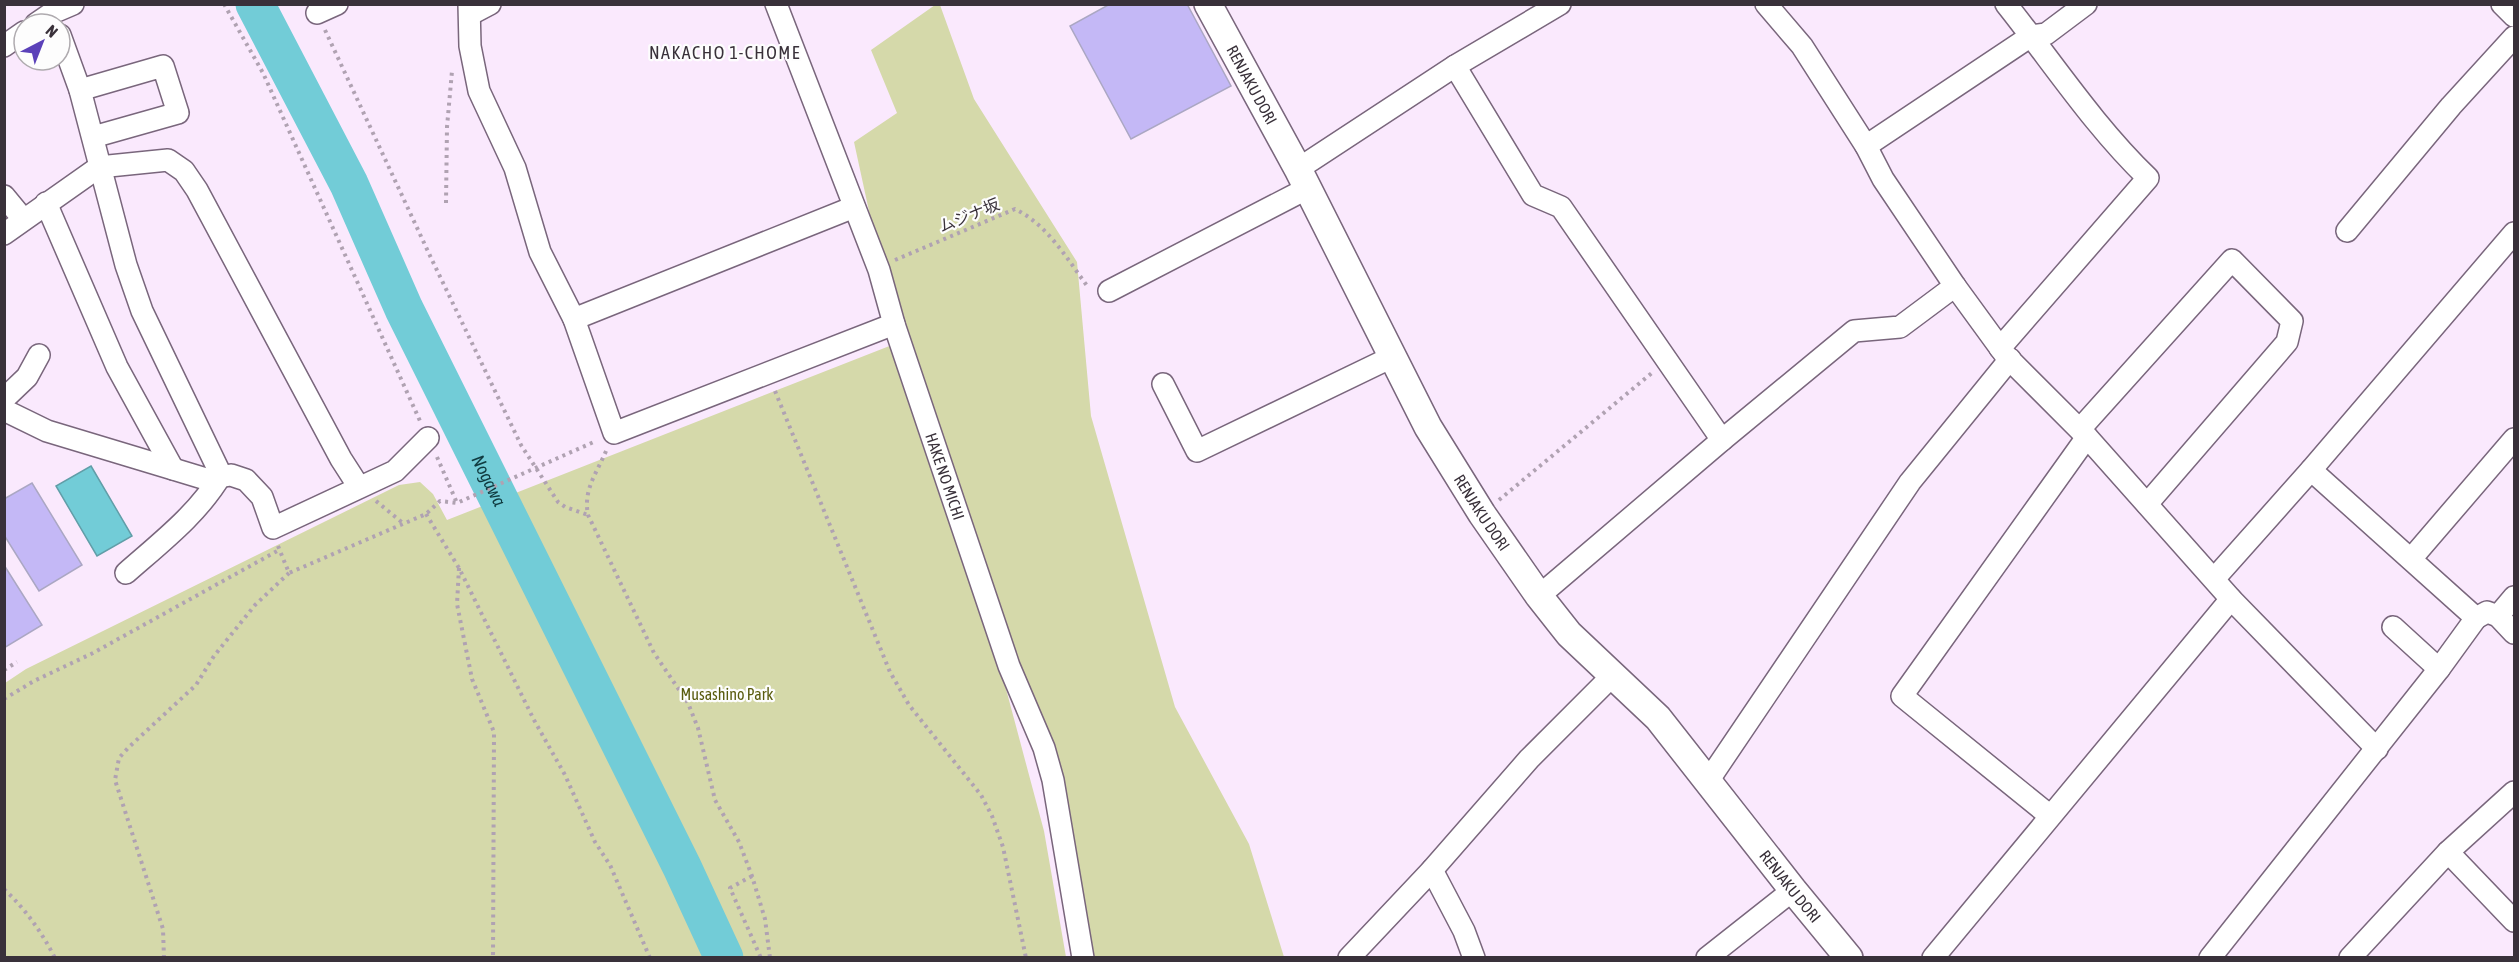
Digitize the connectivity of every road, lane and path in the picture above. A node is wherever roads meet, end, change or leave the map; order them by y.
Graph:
1 (73, 4) edge
2 (224, 4) edge
3 (337, 4) edge
4 (490, 4) edge
5 (776, 4) edge
6 (1208, 4) edge
7 (1560, 4) edge
8 (1766, 4) edge
9 (2006, 4) edge
10 (2086, 4) edge
11 (2502, 4) edge
12 (470, 9) edge
13 (56, 12) edge
14 (317, 13) joint
15 (2514, 16) edge
16 (2031, 36) junction
17 (2514, 37) edge
18 (453, 62) dead end
19 (1455, 66) junction
20 (72, 68) edge
21 (80, 90) junction
22 (93, 137) junction
23 (1866, 146) junction
24 (99, 167) junction
25 (1303, 179) junction
26 (4, 196) edge
27 (46, 203) junction
28 (446, 203) dead end
29 (854, 207) junction
30 (23, 219) junction
31 (2347, 231) dead end
32 (2514, 233) edge
33 (4, 234) edge
34 (879, 270) junction
35 (1955, 286) junction
36 (1108, 291) joint
37 (574, 319) junction
38 (894, 324) junction
39 (2005, 353) junction
40 (39, 355) dead end
41 (1392, 357) junction
42 (1667, 360) junction
43 (773, 369) junction
44 (1163, 384) dead end
45 (4, 399) edge
46 (4, 410) edge
47 (614, 433) junction
48 (2083, 433) junction
49 (428, 438) junction
50 (2514, 439) edge
51 (1722, 440) junction
52 (536, 468) junction
53 (173, 469) junction
54 (2311, 470) junction
55 (221, 475) junction
56 (359, 487) junction
57 (458, 503) junction
58 (2147, 504) junction
59 (426, 514) junction
60 (1482, 514) junction
61 (588, 515) junction
62 (404, 524) junction
63 (273, 528) junction
64 (279, 550) junction
65 (2411, 559) junction
66 (459, 568) junction
67 (126, 573) dead end
68 (289, 573) junction
69 (2214, 579) junction
70 (1539, 596) junction
71 (2514, 597) edge
72 (2230, 599) junction
73 (2498, 616) junction
74 (2475, 618) junction
75 (2393, 627) dead end
76 (2514, 633) edge
77 (17, 663) dead end
78 (2439, 669) junction
79 (4, 670) edge
80 (1612, 676) junction
81 (4, 699) edge
82 (2377, 749) junction
83 (1708, 781) junction
84 (2514, 792) edge
85 (2049, 815) junction
86 (2448, 852) junction
87 (1432, 870) junction
88 (752, 876) junction
89 (4, 890) edge
90 (1793, 890) junction
91 (2514, 921) edge
92 (55, 957) edge
93 (165, 957) edge
94 (493, 957) edge
95 (650, 957) edge
96 (761, 957) edge
97 (770, 957) edge
98 (1026, 957) edge
99 (1083, 957) edge
100 (1349, 957) edge
101 (1474, 957) edge
102 (1707, 957) edge
103 (1849, 957) edge
104 (1933, 957) edge
105 (2210, 957) edge
106 (2350, 957) edge

1 - 13 street
2 - 49 path
3 - 14 street
4 - 12 street
5 - 29 street, HAKE NO MICHI
6 - 25 main road, RENJAKU DORI
7 - 19 street
8 - 23 street
9 - 16 street
10 - 16 street
11 - 15 street
12 - 37 street
14 - 52 path
16 - 23 street
16 - 39 street
17 - 31 street
18 - 28 path
19 - 25 street
19 - 42 street
20 - 21 street
21 - 22 street
21 - 22 street
22 - 24 street
23 - 35 street
24 - 27 street
24 - 55 street
24 - 56 street
25 - 36 street
25 - 41 main road, RENJAKU DORI
26 - 30 street
27 - 30 street
27 - 53 street
29 - 34 street, HAKE NO MICHI
29 - 37 street
30 - 33 street
32 - 54 street
34 - 36 path, ムジナ坂
34 - 38 street, HAKE NO MICHI
35 - 39 street
35 - 51 street
37 - 47 street
38 - 43 street
38 - 99 street, HAKE NO MICHI
39 - 48 street
39 - 83 street
40 - 45 street
41 - 44 street
41 - 60 main road, RENJAKU DORI
42 - 51 street
42 - 60 path
43 - 47 street
43 - 98 path
46 - 53 street
47 - 52 path
47 - 61 path
48 - 58 street
48 - 58 street
48 - 85 street
49 - 56 street
49 - 57 path
50 - 65 street
51 - 70 street
52 - 57 path
52 - 61 path
53 - 55 street
54 - 65 street
54 - 69 street
55 - 63 street
55 - 67 street
56 - 62 path
56 - 63 street
57 - 59 path
58 - 69 street
59 - 62 path
59 - 66 path
60 - 70 main road, RENJAKU DORI
61 - 88 path
62 - 68 path
63 - 64 path
64 - 68 path
64 - 81 path
65 - 74 street
66 - 94 path
66 - 95 path
68 - 93 path
69 - 72 street
70 - 80 main road, RENJAKU DORI
71 - 73 street
72 - 82 street
72 - 85 street
73 - 74 street
73 - 76 street
74 - 78 street
75 - 78 street
77 - 79 path
78 - 82 street
80 - 83 main road, RENJAKU DORI
80 - 87 street
82 - 105 street
83 - 90 main road, RENJAKU DORI
84 - 86 street
85 - 104 street
86 - 91 street
86 - 106 street
87 - 100 street
87 - 101 street
88 - 96 path
88 - 97 path
89 - 92 path
90 - 102 street
90 - 103 main road, RENJAKU DORI

